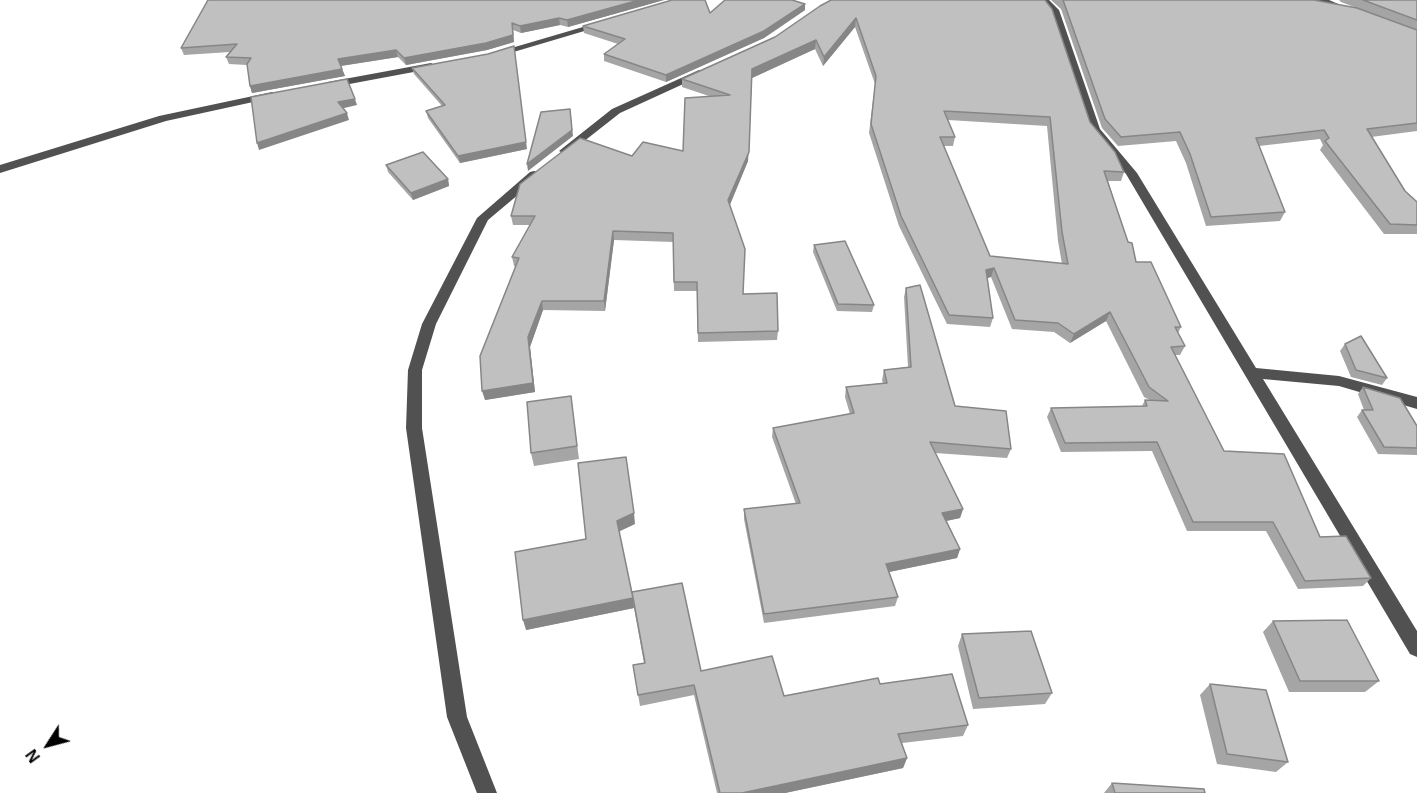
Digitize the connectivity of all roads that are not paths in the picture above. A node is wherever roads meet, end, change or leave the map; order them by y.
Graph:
1 (1043, 0) edge
2 (1321, 0) edge
3 (1353, 12) edge
4 (616, 20) edge
5 (489, 55) edge
6 (444, 64) edge
7 (716, 66) edge
8 (319, 87) edge
9 (285, 93) edge
10 (0, 169) edge
11 (1252, 373) junction
12 (1417, 403) edge
13 (1417, 648) edge
14 (487, 793) edge

1 - 11 street
2 - 3 street
4 - 5 street
6 - 8 street
7 - 14 street
9 - 10 street
11 - 12 street
11 - 13 street

